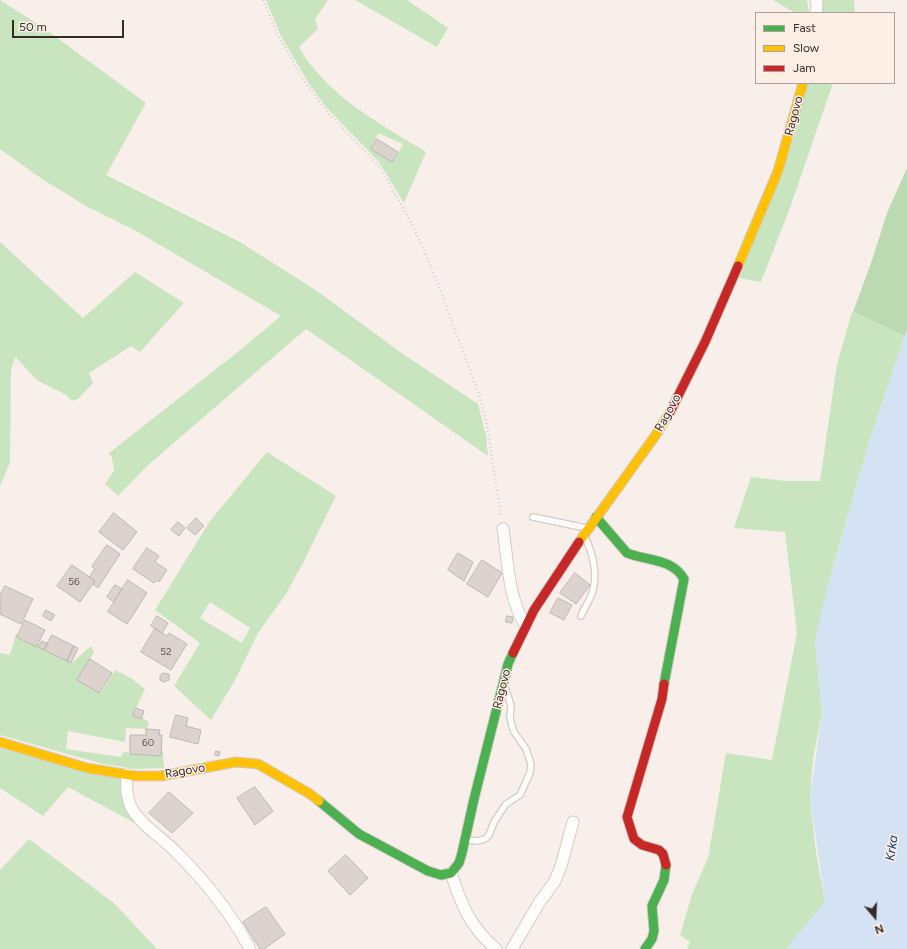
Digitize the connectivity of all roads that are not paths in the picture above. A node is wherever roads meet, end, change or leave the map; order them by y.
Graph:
1 (816, 0) edge
2 (816, 12) edge
3 (803, 84) edge
4 (533, 517) dead end
5 (596, 517) junction
6 (503, 529) road end
7 (586, 532) junction
8 (581, 616) dead end
9 (525, 625) junction
10 (503, 684) junction
11 (0, 742) edge
12 (127, 774) junction
13 (573, 822) dead end
14 (465, 840) junction
15 (451, 873) junction
16 (250, 949) edge
17 (496, 949) edge
18 (512, 949) edge
19 (646, 949) edge

1 - 2 street
3 - 5 street, Ragovo
4 - 7 lane
5 - 7 street, Ragovo
5 - 19 street
6 - 9 street
7 - 8 lane
7 - 9 street, Ragovo
9 - 10 street, Ragovo
10 - 14 street, Ragovo
10 - 14 lane
11 - 12 street, Ragovo
12 - 15 street, Ragovo
12 - 16 street
13 - 18 street
14 - 15 street, Ragovo
15 - 17 street

